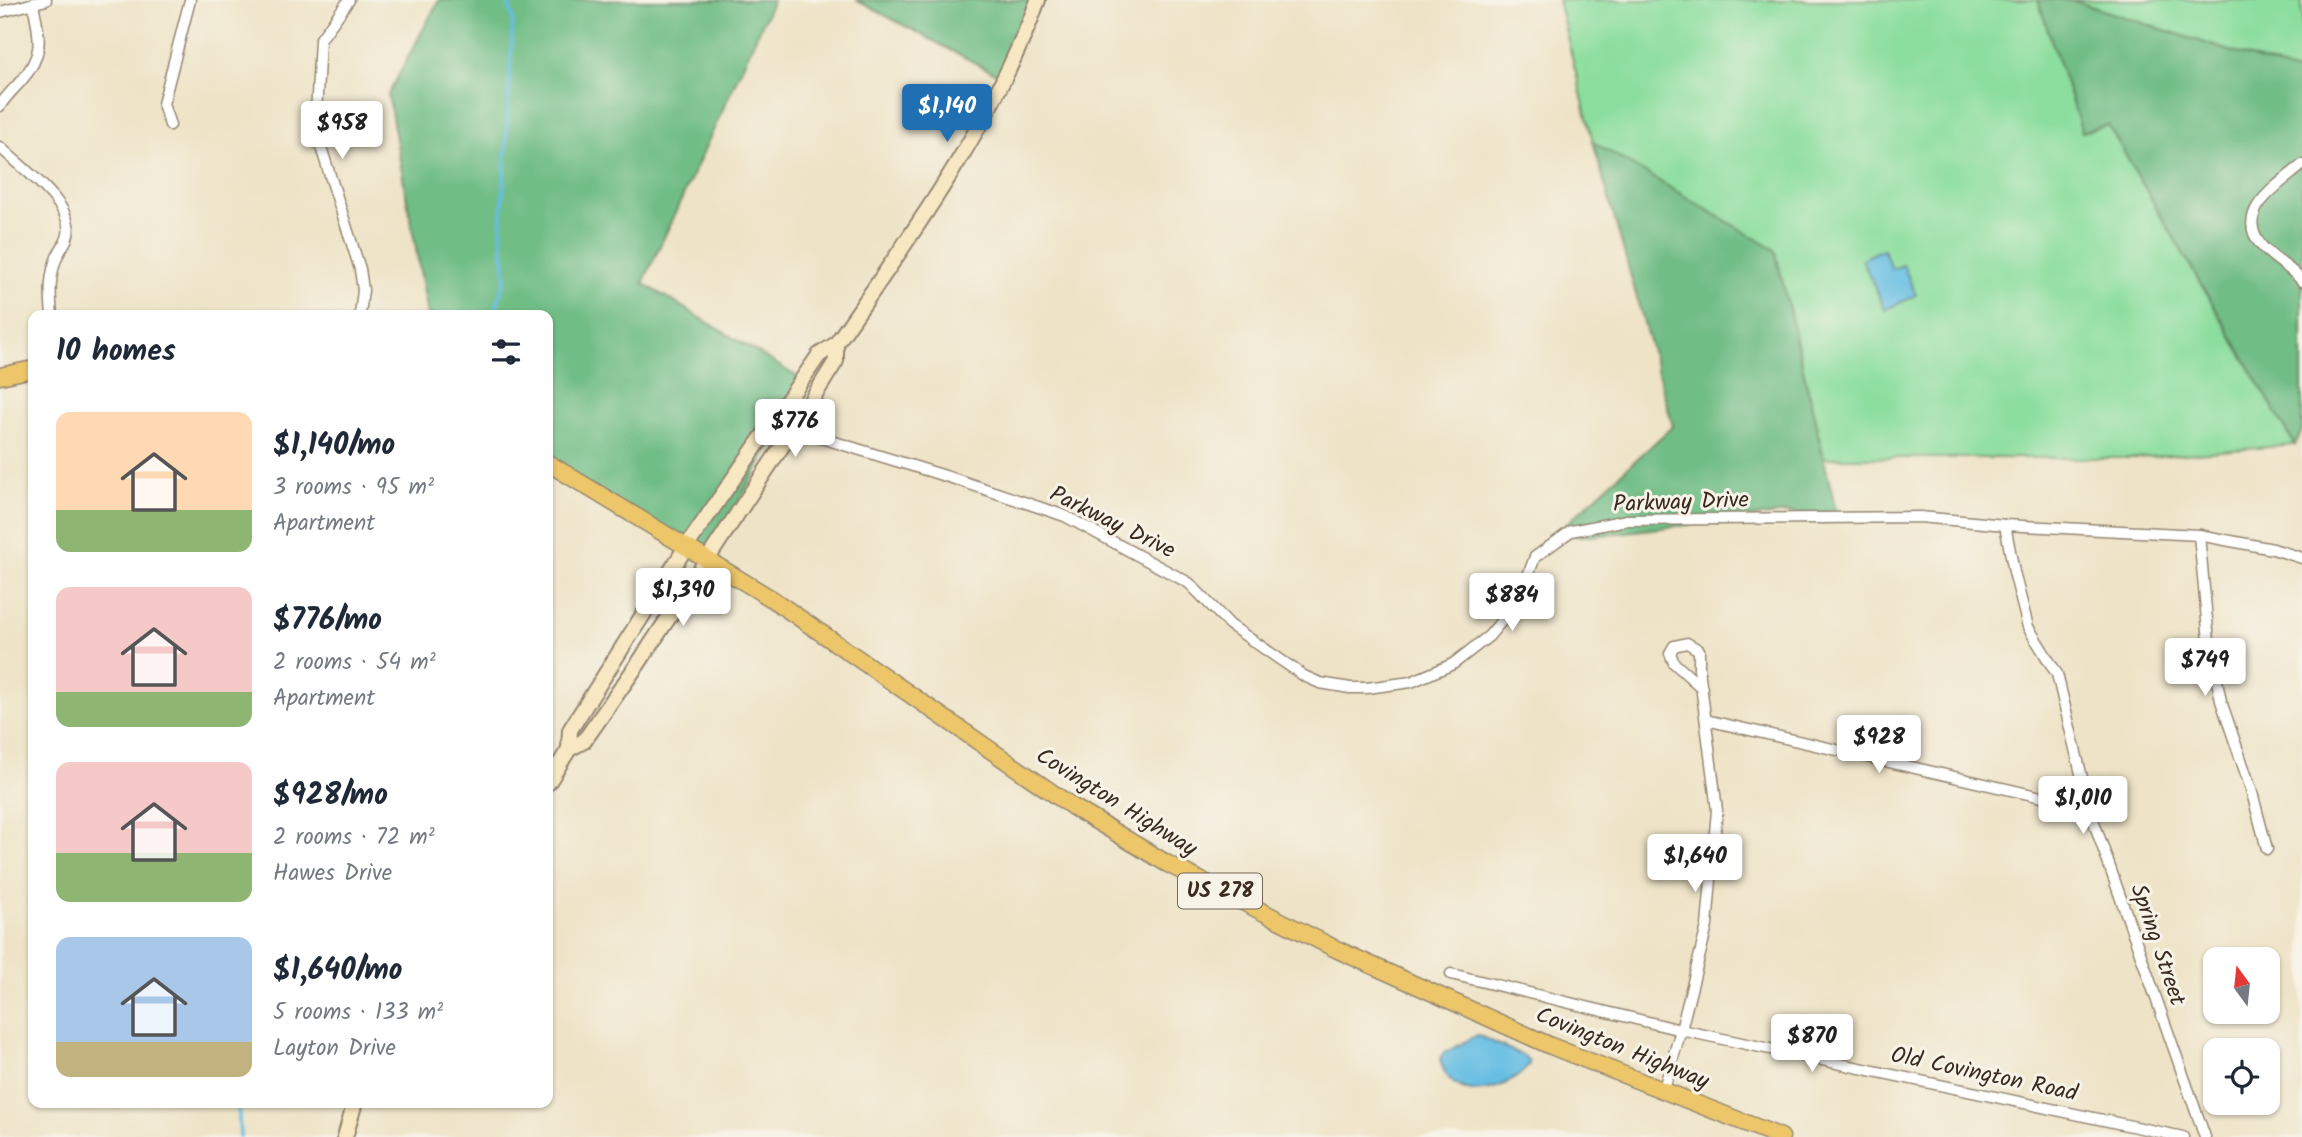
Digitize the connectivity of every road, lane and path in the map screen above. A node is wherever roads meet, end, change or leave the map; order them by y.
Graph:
1 (46, 0) edge
2 (190, 0) edge
3 (349, 0) edge
4 (1038, 0) edge
5 (33, 3) junction
6 (0, 12) edge
7 (0, 106) edge
8 (170, 125) dead end
9 (0, 147) edge
10 (2302, 165) edge
11 (2302, 281) edge
12 (51, 310) edge
13 (361, 310) edge
14 (836, 344) junction
15 (28, 370) edge
16 (0, 376) edge
17 (777, 415) junction
18 (794, 428) junction
19 (553, 466) edge
20 (2005, 526) junction
21 (2199, 535) junction
22 (686, 547) junction
23 (2302, 558) edge
24 (707, 559) junction
25 (1702, 688) junction
26 (1706, 720) junction
27 (569, 749) junction
28 (553, 775) edge
29 (2059, 801) dead end
30 (2267, 849) dead end
31 (1451, 974) dead end
32 (1681, 1030) junction
33 (1663, 1091) junction
34 (353, 1108) edge
35 (345, 1137) edge
36 (1781, 1137) edge
37 (2183, 1137) edge
38 (2205, 1137) edge

1 - 5 street
2 - 8 street
3 - 13 street
4 - 14 main road
5 - 6 street
5 - 7 street
9 - 12 street
10 - 11 street
14 - 17 main road
14 - 18 main road
15 - 16 main road
17 - 18 street, Parkway Drive
17 - 22 main road
18 - 20 street, Parkway Drive
18 - 24 main road
19 - 22 main road, Covington Highway / US 278
20 - 21 street, Parkway Drive
20 - 38 street, Spring Street
21 - 23 street, Parkway Drive
21 - 30 street
22 - 24 main road, Covington Highway / US 278
22 - 27 main road
24 - 27 main road
24 - 33 main road, Covington Highway / US 278
25 - 25 street
25 - 26 street
26 - 29 street
26 - 32 street
27 - 28 main road
31 - 32 street, Old Covington Road
32 - 33 street
32 - 37 street, Old Covington Road
33 - 36 main road, Covington Highway / US 278
34 - 35 main road

